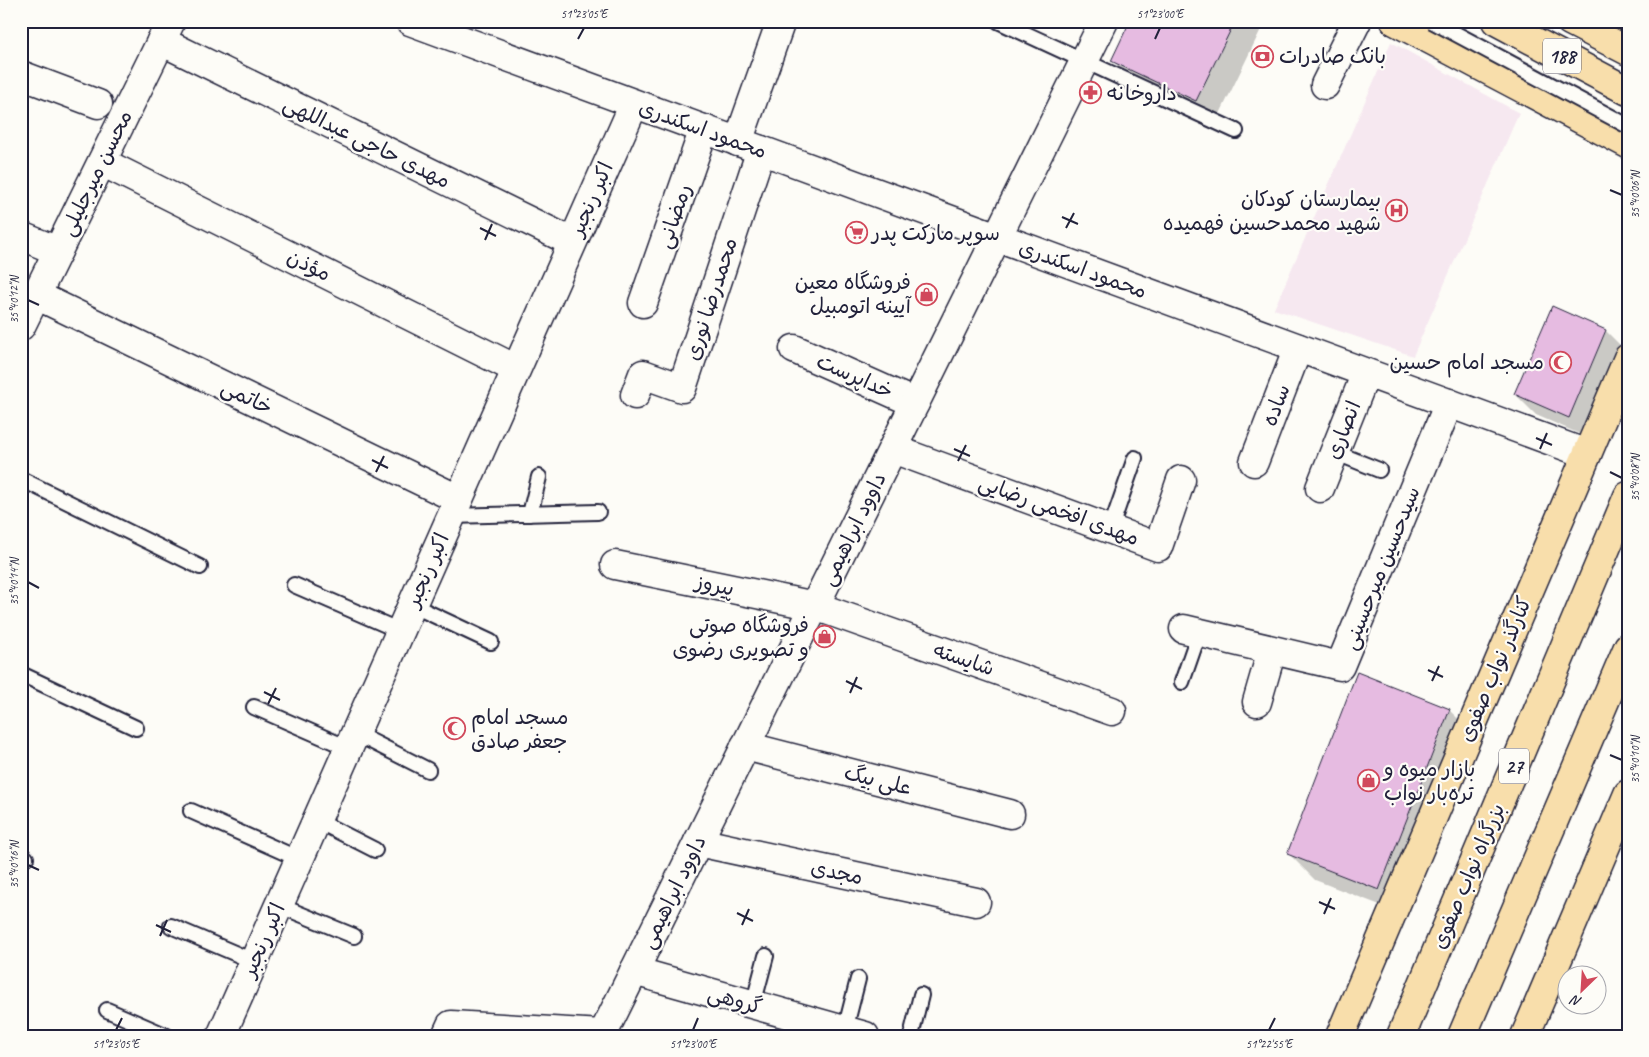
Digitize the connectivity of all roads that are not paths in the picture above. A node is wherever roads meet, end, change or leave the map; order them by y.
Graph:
1 (410, 21) edge
2 (781, 21) edge
3 (998, 21) edge
4 (1104, 21) edge
5 (1357, 21) edge
6 (1395, 21) edge
7 (1432, 21) edge
8 (1496, 21) edge
9 (1570, 21) edge
10 (166, 31) edge
11 (1628, 51) edge
12 (1084, 61) junction
13 (21, 75) edge
14 (1325, 85) dead end
15 (1628, 91) edge
16 (98, 104) dead end
17 (634, 104) junction
18 (1628, 126) edge
19 (704, 129) junction
20 (1236, 131) dead end
21 (1628, 144) edge
22 (749, 146) junction
23 (102, 162) junction
24 (21, 236) edge
25 (998, 237) junction
26 (572, 242) junction
27 (58, 251) junction
28 (36, 295) junction
29 (643, 303) dead end
30 (21, 326) edge
31 (1298, 348) junction
32 (794, 349) dead end
33 (1628, 358) edge
34 (516, 369) junction
35 (1366, 373) junction
36 (635, 395) dead end
37 (915, 403) junction
38 (1449, 403) junction
39 (893, 449) junction
40 (1334, 452) junction
41 (1587, 454) junction
42 (1135, 458) dead end
43 (1254, 462) dead end
44 (1379, 470) dead end
45 (539, 478) dead end
46 (21, 479) edge
47 (1181, 480) dead end
48 (1320, 488) dead end
49 (1628, 496) edge
50 (455, 508) junction
51 (598, 512) dead end
52 (530, 514) junction
53 (1110, 530) junction
54 (615, 565) dead end
55 (200, 567) dead end
56 (294, 585) dead end
57 (412, 605) junction
58 (815, 606) junction
59 (400, 631) junction
60 (1191, 631) joint
61 (491, 642) dead end
62 (1628, 647) edge
63 (1272, 650) junction
64 (21, 674) edge
65 (1182, 682) dead end
66 (1257, 702) dead end
67 (254, 708) dead end
68 (1112, 711) dead end
69 (136, 728) dead end
70 (351, 741) junction
71 (745, 746) junction
72 (428, 770) dead end
73 (1628, 794) edge
74 (191, 811) dead end
75 (1010, 814) dead end
76 (316, 820) junction
77 (698, 842) junction
78 (375, 850) dead end
79 (299, 859) junction
80 (976, 902) dead end
81 (278, 905) junction
82 (171, 926) dead end
83 (354, 936) dead end
84 (766, 956) dead end
85 (253, 961) junction
86 (634, 971) junction
87 (858, 979) dead end
88 (920, 995) dead end
89 (753, 1005) junction
90 (107, 1010) dead end
91 (855, 1033) edge
92 (602, 1035) edge
93 (167, 1036) edge
94 (220, 1036) edge
95 (446, 1036) edge
96 (911, 1036) edge
97 (1340, 1036) edge
98 (1402, 1036) edge
99 (1462, 1036) edge
100 (1525, 1036) edge

1 - 17 street, محمود اسکندری
2 - 22 street
3 - 12 lane
4 - 12 street, داوود ابراهیمی
5 - 14 street
6 - 21 main road
7 - 18 lane, bridge
8 - 15 main road, 188
9 - 11 main road
10 - 23 street, محسن میرجلیلی
10 - 26 street, مهدی حاجی عبداللهی
12 - 20 lane
12 - 25 street, داوود ابراهیمی
13 - 16 street
17 - 19 street, محمود اسکندری
17 - 26 street, اکبر رنجبر
19 - 22 street, محمود اسکندری
19 - 29 street, رمضانی
22 - 25 street, محمود اسکندری
22 - 36 street, محمدرضا نوری
23 - 27 street, محسن میرجلیلی
23 - 34 street, مؤذن
24 - 27 street
25 - 31 street, محمود اسکندری
25 - 37 street, داوود ابراهیمی
26 - 34 street, اکبر رنجبر
27 - 28 street, محسن میرجلیلی
28 - 30 street, محسن میرجلیلی
28 - 50 street, خاتمی
31 - 35 street, محمود اسکندری
31 - 43 street, ساده
32 - 37 street, خداپرست
33 - 41 main road, کنارگذر نواب صفوی
34 - 50 street, اکبر رنجبر
35 - 38 street, محمود اسکندری
35 - 40 street, انصاری
37 - 39 street, داوود ابراهیمی
38 - 41 street, محمود اسکندری
38 - 63 street, سیدحسین میرحسینی
39 - 53 street, مهدی افخمی رضایی
39 - 58 street, داوود ابراهیمی
40 - 44 lane
40 - 48 street, انصاری
41 - 97 main road, کنارگذر نواب صفوی
42 - 53 lane
45 - 52 lane
46 - 55 lane
47 - 53 street, مهدی افخمی رضایی
49 - 98 main road, بزرگراه نواب صفوی / 27
50 - 52 lane
50 - 57 street, اکبر رنجبر
51 - 52 lane
54 - 58 street, پیروز
56 - 59 lane
57 - 59 street, اکبر رنجبر
57 - 61 lane
58 - 68 street, شایسته
58 - 71 street, داوود ابراهیمی
59 - 70 street, اکبر رنجبر
60 - 63 street, سیدحسین میرحسینی
60 - 65 lane
62 - 99 main road
63 - 66 street
64 - 69 lane
67 - 70 lane
70 - 72 lane
70 - 76 street, اکبر رنجبر
71 - 75 street, علی بیگ
71 - 77 street, داوود ابراهیمی
73 - 100 main road
74 - 79 lane
76 - 78 lane
76 - 79 street, اکبر رنجبر
77 - 80 street, مجدی
77 - 86 street, داوود ابراهیمی
79 - 81 street, اکبر رنجبر
81 - 83 lane
81 - 85 street, اکبر رنجبر
82 - 85 lane
84 - 89 lane
85 - 94 street, اکبر رنجبر
86 - 89 street, گروهی
86 - 92 street, داوود ابراهیمی
87 - 91 lane
88 - 96 lane
89 - 91 street, گروهی
90 - 93 lane
92 - 95 street

